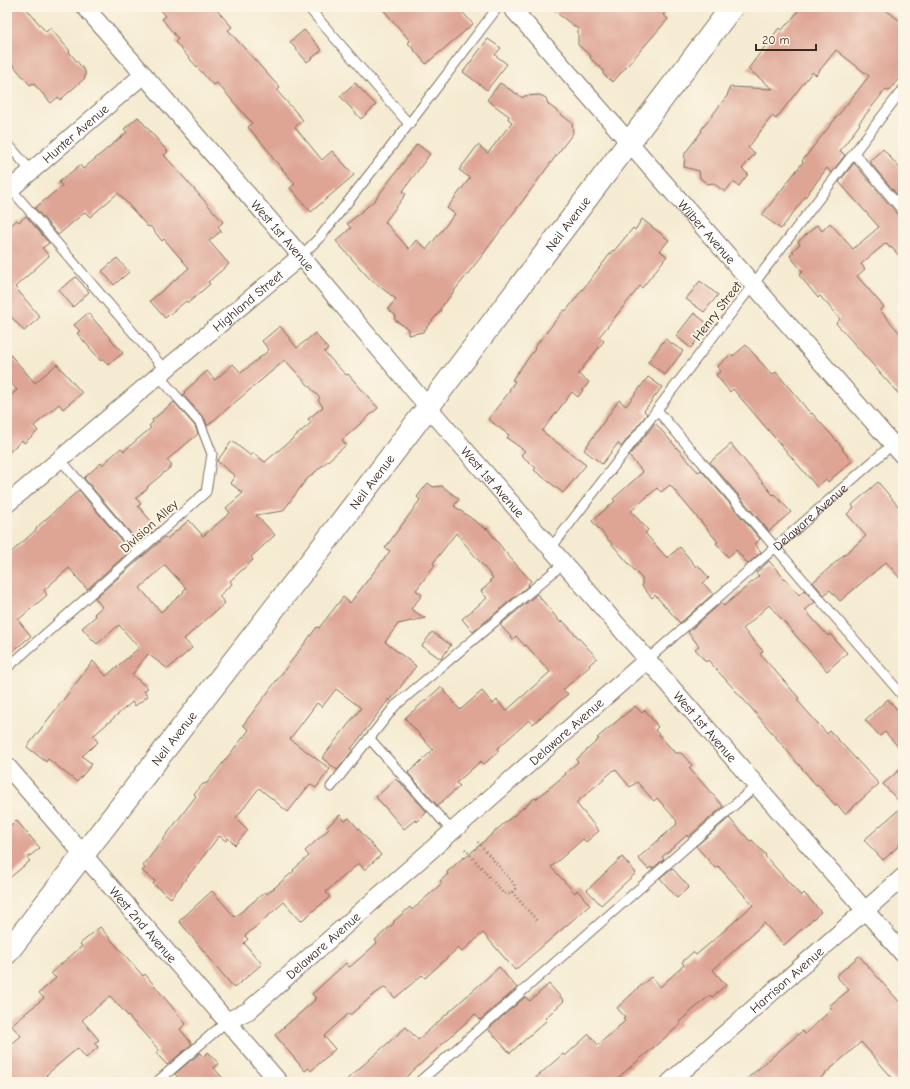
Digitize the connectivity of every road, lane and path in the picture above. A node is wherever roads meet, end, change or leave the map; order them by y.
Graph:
1 (85, 7) edge
2 (308, 7) edge
3 (498, 7) edge
4 (510, 7) edge
5 (732, 7) edge
6 (143, 76) junction
7 (903, 89) edge
8 (409, 124) junction
9 (629, 142) junction
10 (7, 143) edge
11 (854, 154) junction
12 (31, 171) junction
13 (9, 190) edge
14 (903, 210) edge
15 (301, 256) junction
16 (754, 285) junction
17 (161, 372) junction
18 (428, 407) junction
19 (657, 410) junction
20 (900, 445) edge
21 (60, 459) junction
22 (7, 504) edge
23 (775, 547) junction
24 (551, 548) junction
25 (139, 552) junction
26 (564, 563) junction
27 (647, 660) junction
28 (7, 668) edge
29 (903, 696) edge
30 (369, 738) junction
31 (8, 770) edge
32 (756, 786) junction
33 (331, 787) dead end
34 (452, 831) junction
35 (476, 840) dead end
36 (465, 850) dead end
37 (83, 855) junction
38 (903, 877) edge
39 (512, 892) junction
40 (865, 910) junction
41 (538, 922) dead end
42 (7, 953) edge
43 (903, 954) edge
44 (227, 1021) junction
45 (157, 1082) edge
46 (279, 1082) edge
47 (419, 1082) edge
48 (670, 1082) edge

1 - 6 street, West 1st Avenue
2 - 8 lane
3 - 8 lane, Highland Street
4 - 9 street, Wilber Avenue
5 - 9 street, Neil Avenue
6 - 12 street, Hunter Avenue
6 - 15 street, West 1st Avenue
7 - 11 lane, Henry Street
8 - 15 lane, Highland Street
9 - 16 street, Wilber Avenue
9 - 18 street, Neil Avenue
10 - 12 lane
11 - 14 lane
11 - 16 lane, Henry Street
12 - 13 street, Hunter Avenue
13 - 17 lane, Division Alley
15 - 17 street, Highland Street
15 - 18 street, West 1st Avenue
16 - 19 lane, Henry Street
16 - 20 street, Wilber Avenue
17 - 21 street, Highland Street
17 - 25 lane, Division Alley
18 - 24 street, West 1st Avenue
18 - 37 street, Neil Avenue
19 - 23 lane
19 - 24 lane, Henry Street
20 - 23 lane, Delaware Avenue
21 - 22 street, Highland Street
21 - 25 lane
23 - 27 lane, Delaware Avenue
23 - 29 lane
24 - 26 street, West 1st Avenue
25 - 28 lane, Division Alley
26 - 27 street, West 1st Avenue
26 - 30 lane
27 - 32 street, West 1st Avenue
27 - 34 street, Delaware Avenue
30 - 33 lane
30 - 34 lane
31 - 37 street, West 2nd Avenue
32 - 40 street, West 1st Avenue
32 - 47 lane
34 - 44 street, Delaware Avenue
35 - 39 path
36 - 39 path
37 - 42 street, Neil Avenue
37 - 44 street, West 2nd Avenue
38 - 40 street, Harrison Avenue
39 - 41 path
40 - 43 street, West 1st Avenue
40 - 48 street, Harrison Avenue
44 - 45 lane
44 - 46 street, West 2nd Avenue

